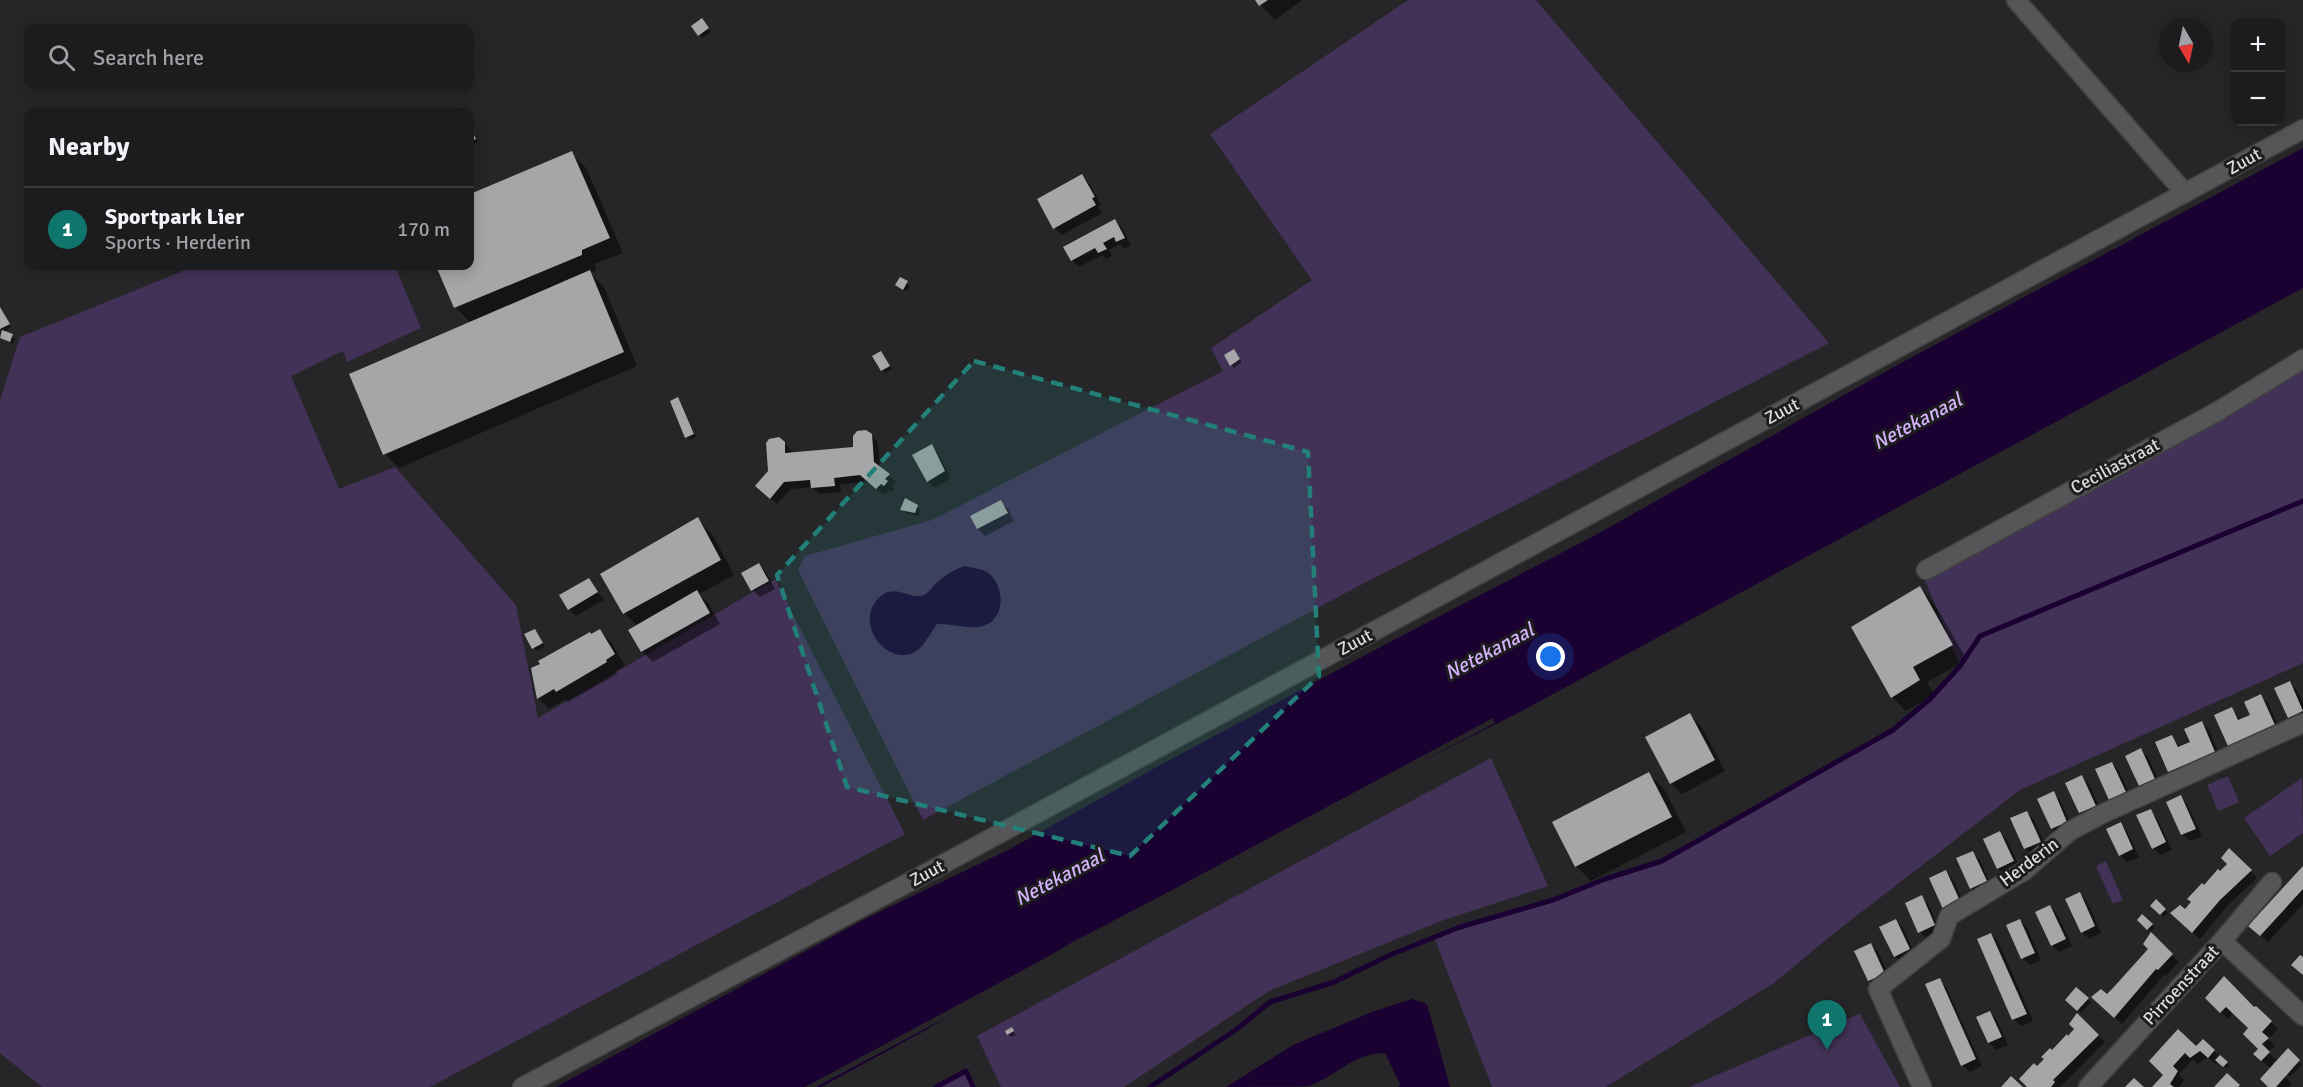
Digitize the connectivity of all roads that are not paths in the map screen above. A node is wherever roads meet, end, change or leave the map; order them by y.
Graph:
1 (2016, 0) edge
2 (2303, 129) edge
3 (2185, 193) junction
4 (2303, 359) edge
5 (1926, 570) dead end
6 (2303, 723) edge
7 (2272, 882) dead end
8 (2222, 941) junction
9 (2303, 1016) edge
10 (522, 1087) edge
11 (1922, 1087) edge
12 (2088, 1087) edge

1 - 3 street
2 - 3 street, Zuut
3 - 10 street, Zuut
4 - 5 street, Ceciliastraat
6 - 11 street, Herderin
7 - 8 street, Pirroenstraat
8 - 9 street
8 - 12 street, Pirroenstraat

